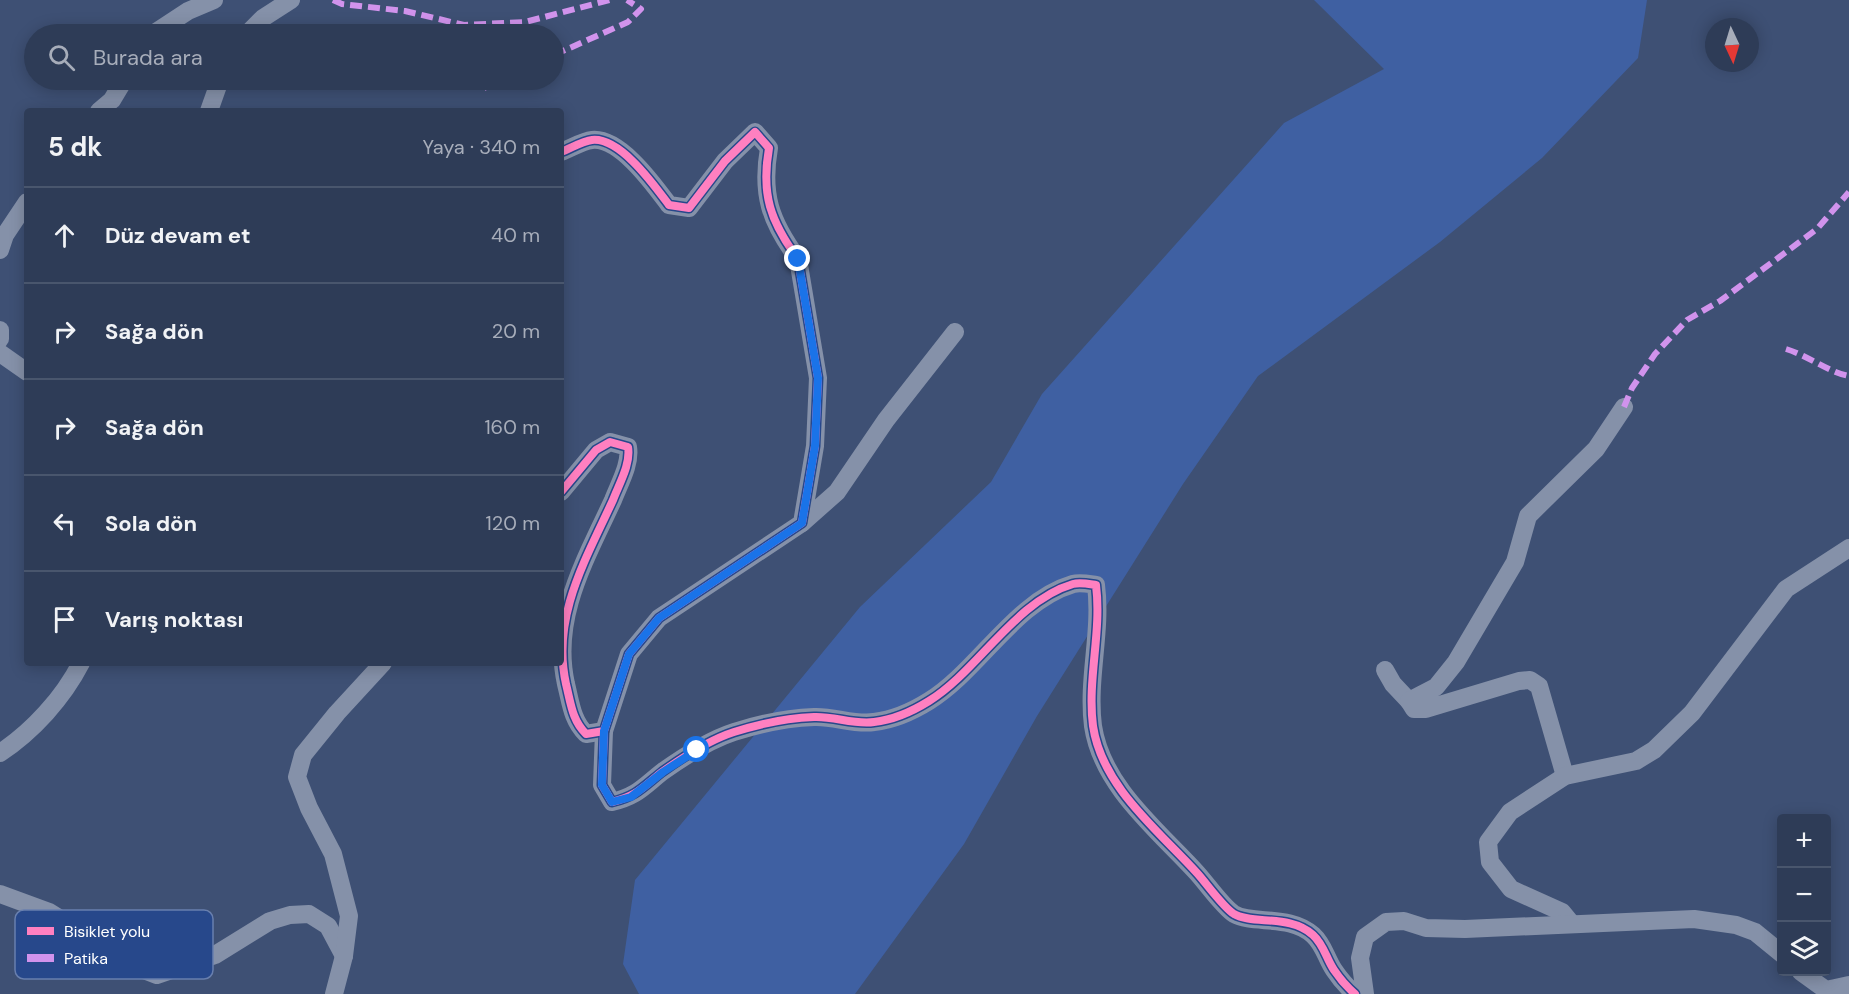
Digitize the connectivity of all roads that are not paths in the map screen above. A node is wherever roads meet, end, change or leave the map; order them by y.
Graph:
1 (214, 0) edge
2 (291, 0) edge
3 (168, 24) edge
4 (257, 24) edge
5 (118, 90) edge
6 (216, 90) edge
7 (103, 108) edge
8 (210, 108) edge
9 (564, 151) edge
10 (24, 206) edge
11 (0, 250) edge
12 (0, 330) edge
13 (955, 332) dead end
14 (0, 339) edge
15 (0, 353) edge
16 (24, 370) edge
17 (1624, 407) dead end
18 (564, 488) edge
19 (802, 523) junction
20 (1849, 548) edge
21 (564, 626) edge
22 (79, 666) edge
23 (381, 666) edge
24 (564, 666) edge
25 (1385, 670) dead end
26 (1409, 701) junction
27 (604, 731) junction
28 (0, 753) edge
29 (1565, 776) junction
30 (0, 894) edge
31 (44, 910) edge
32 (1571, 923) junction
33 (1777, 950) edge
34 (213, 956) edge
35 (344, 956) junction
36 (1807, 976) edge
37 (1849, 985) edge
38 (334, 994) edge
39 (1355, 994) edge
40 (1365, 994) edge

1 - 3 street
2 - 4 street
5 - 7 street
6 - 8 street
9 - 19 street
10 - 11 street
12 - 14 street
13 - 19 street
15 - 16 street
17 - 26 street
18 - 21 street
19 - 27 street
20 - 29 street
22 - 28 street
23 - 35 street
24 - 27 street
25 - 26 street
26 - 29 street
27 - 39 street
29 - 32 street
30 - 31 street
32 - 33 street
32 - 40 street
34 - 35 street
35 - 38 street
36 - 37 street

